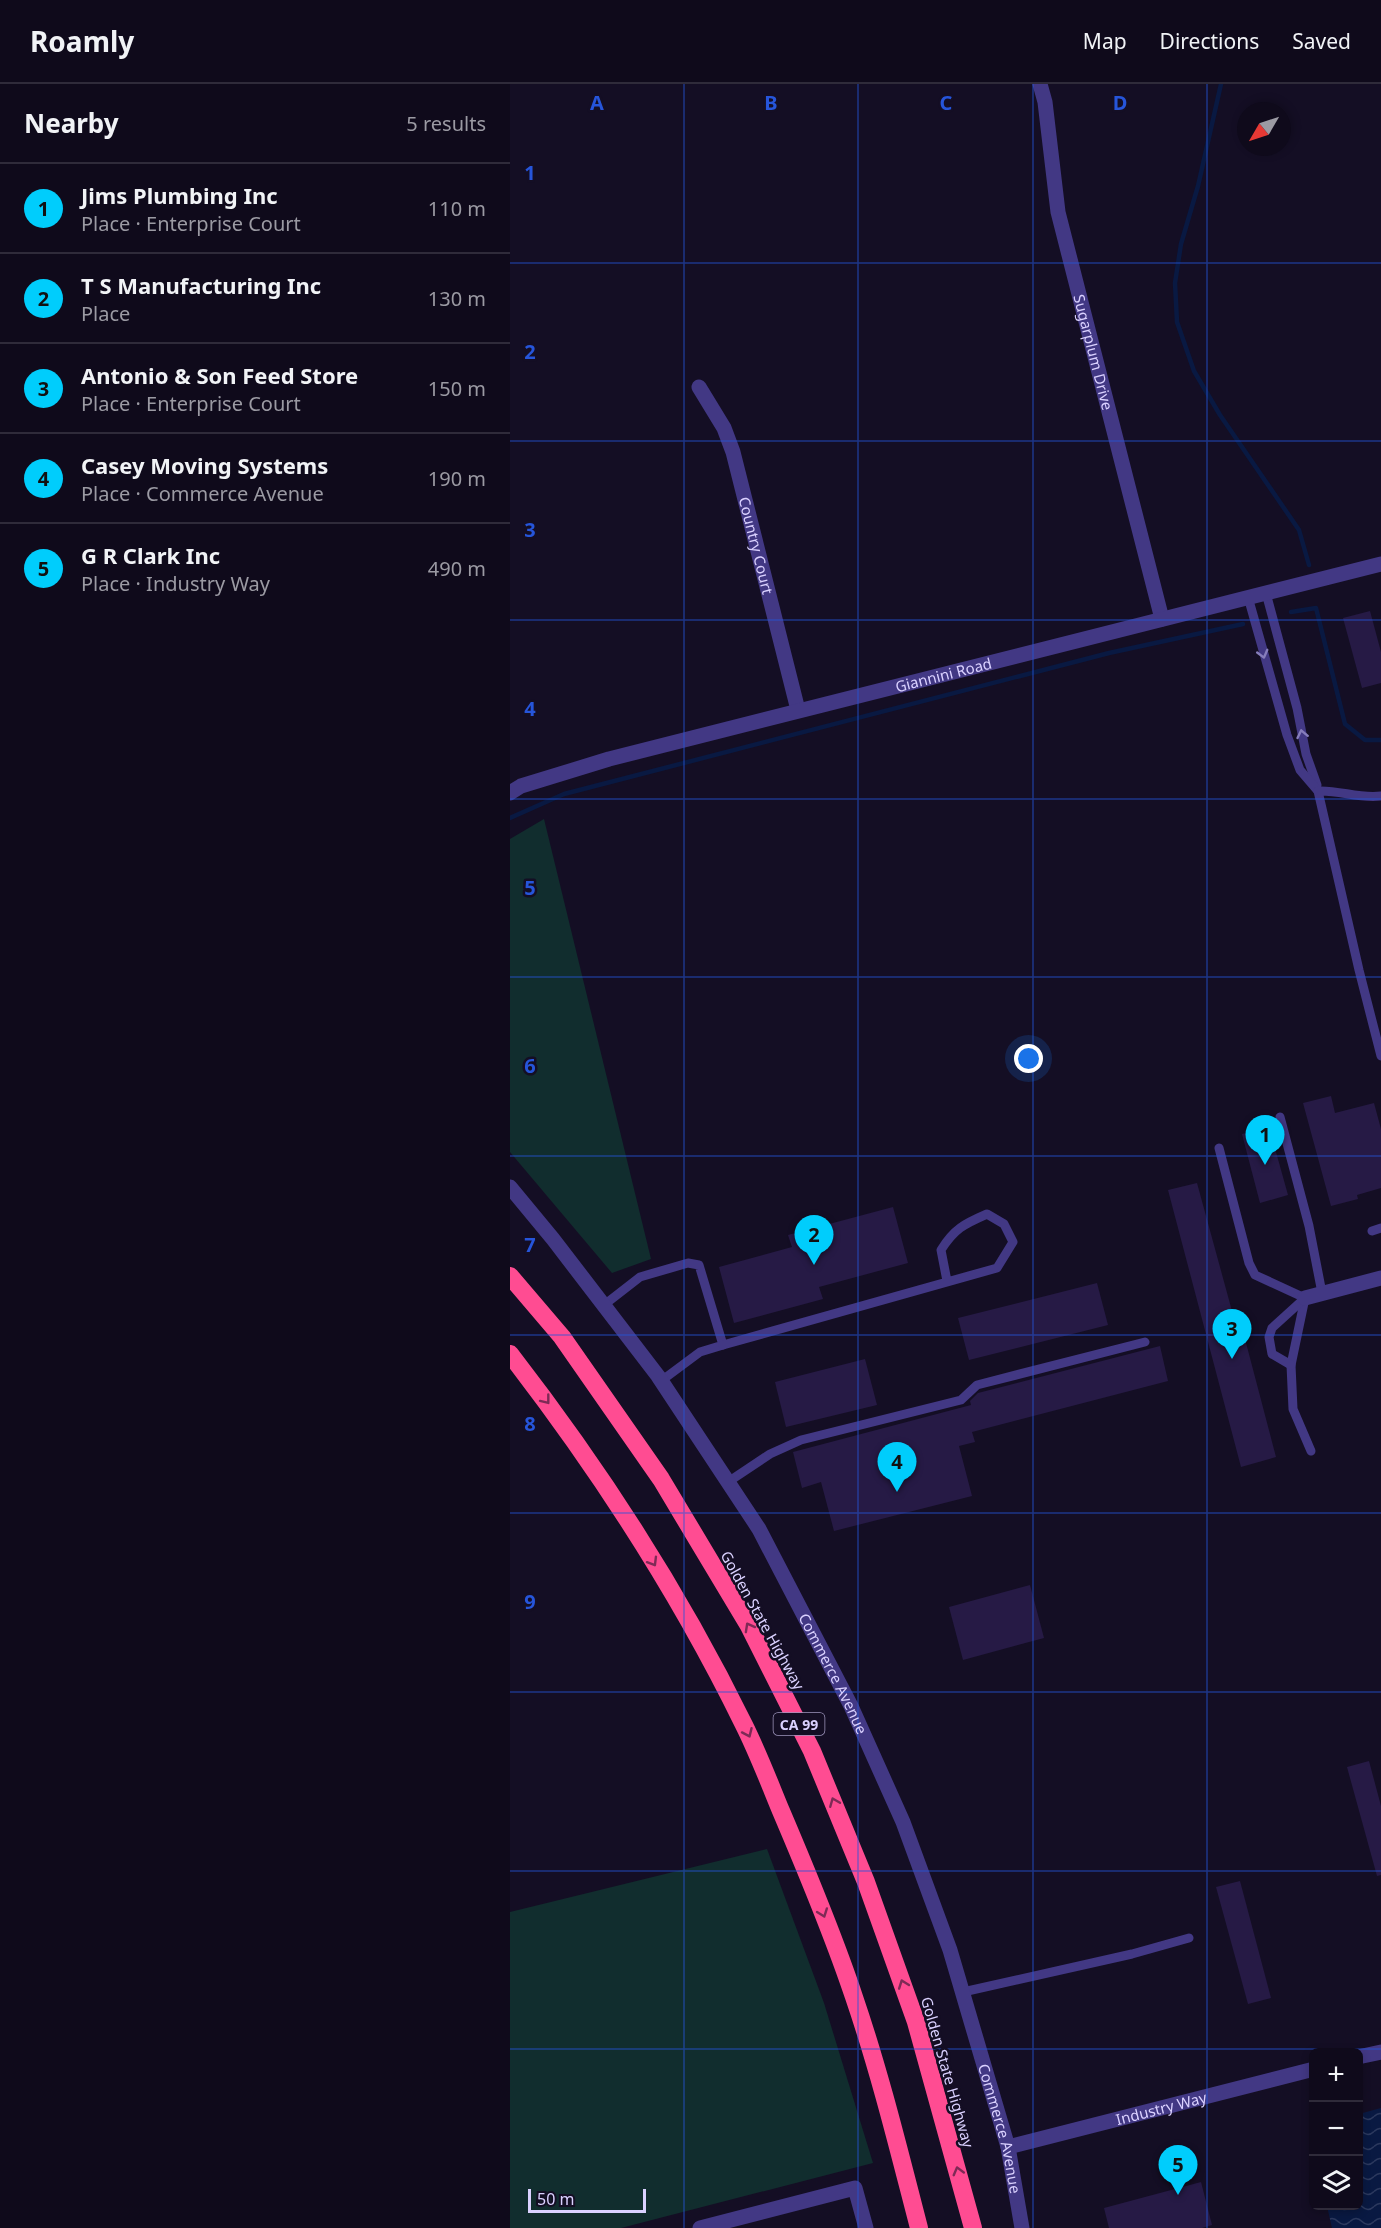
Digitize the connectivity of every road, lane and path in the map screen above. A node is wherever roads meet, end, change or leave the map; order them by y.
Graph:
1 (1040, 84) edge
2 (699, 387) dead end
3 (1381, 564) edge
4 (1266, 593) junction
5 (1248, 597) junction
6 (1162, 619) junction
7 (798, 710) junction
8 (1318, 791) junction
9 (510, 793) edge
10 (1381, 796) edge
11 (1381, 1052) edge
12 (1280, 1117) dead end
13 (1219, 1148) dead end
14 (510, 1187) edge
15 (510, 1276) edge
16 (1381, 1278) edge
17 (947, 1281) junction
18 (1322, 1293) junction
19 (1305, 1298) junction
20 (604, 1305) junction
21 (1145, 1342) dead end
22 (723, 1345) junction
23 (510, 1354) edge
24 (1291, 1365) junction
25 (661, 1381) junction
26 (1311, 1451) dead end
27 (728, 1482) junction
28 (1189, 1938) dead end
29 (963, 1992) junction
30 (1381, 2052) edge
31 (1363, 2056) edge
32 (1309, 2070) edge
33 (1008, 2147) junction
34 (700, 2228) edge
35 (866, 2228) edge
36 (919, 2228) edge
37 (973, 2228) edge
38 (1022, 2228) edge

1 - 6 street, Sugarplum Drive
2 - 7 street, Country Court
3 - 4 street, Giannini Road
4 - 5 street, Giannini Road
8 -> 4 lane
5 - 6 street, Giannini Road
5 -> 8 lane
6 - 7 street, Giannini Road
7 - 9 street, Giannini Road
8 - 10 lane
8 - 11 lane
12 - 18 lane
13 - 19 lane
14 - 20 street, Commerce Avenue
37 -> 15 highway, Golden State Highway / CA 99
16 - 18 street
17 - 17 lane
17 - 22 lane
18 - 19 street
19 - 24 lane
19 - 24 lane
20 - 22 lane
20 - 25 street, Commerce Avenue
21 - 27 lane
22 - 25 lane
23 -> 36 highway
24 - 26 lane
25 - 27 street, Commerce Avenue
27 - 29 street, Commerce Avenue
28 - 29 lane
29 - 33 street, Commerce Avenue
30 - 31 street
32 - 33 street, Industry Way
33 - 38 street, Commerce Avenue
34 - 35 street

